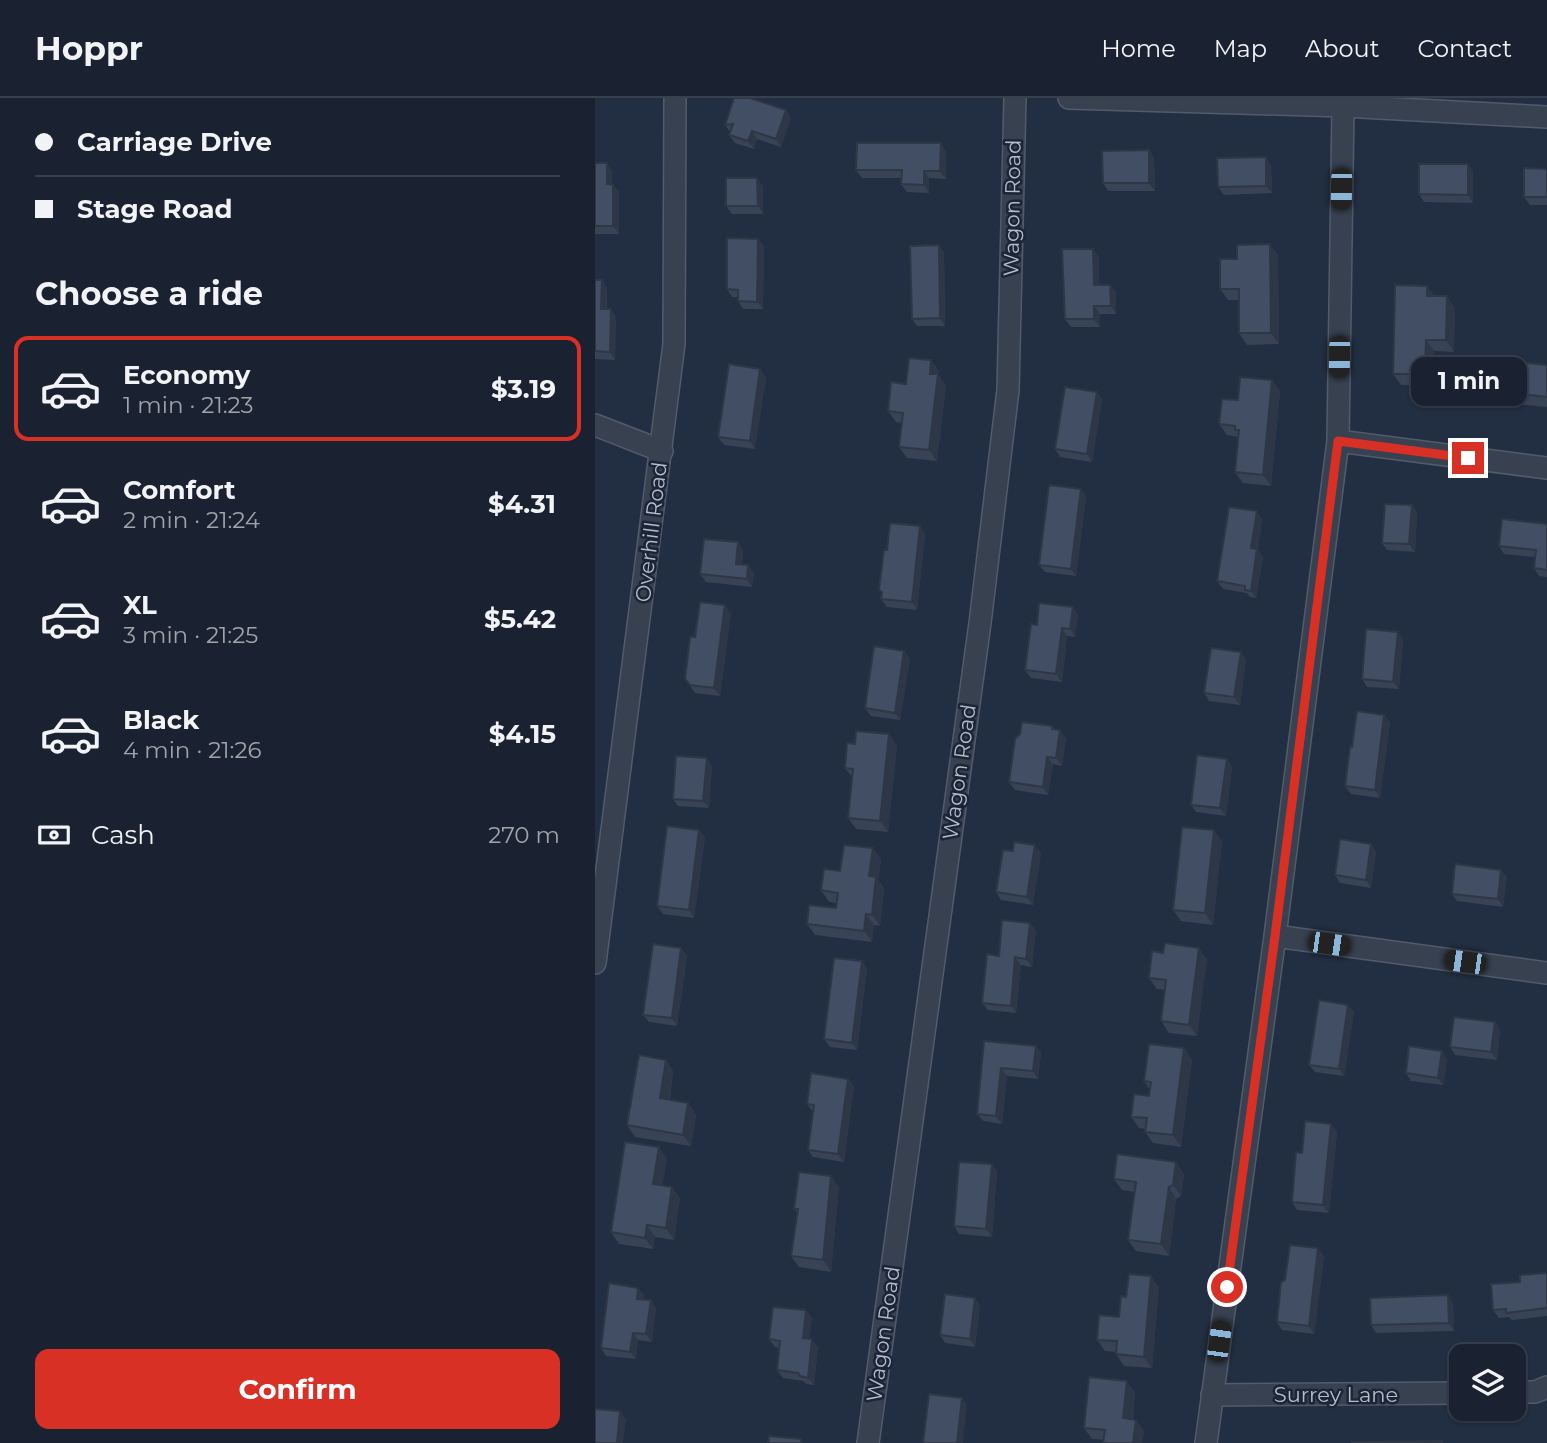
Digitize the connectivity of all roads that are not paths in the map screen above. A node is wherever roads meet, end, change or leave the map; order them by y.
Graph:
1 (675, 98) edge
2 (1015, 98) edge
3 (1069, 98) edge
4 (1343, 106) junction
5 (1547, 117) edge
6 (595, 425) edge
7 (1338, 441) junction
8 (662, 451) junction
9 (1547, 468) edge
10 (1275, 936) junction
11 (595, 963) edge
12 (1547, 973) edge
13 (1449, 1393) edge
14 (1212, 1395) junction
15 (868, 1443) edge
16 (1206, 1443) edge

1 - 8 street, Overhill Road
2 - 15 street, Wagon Road
3 - 4 street
4 - 5 street
4 - 7 street
6 - 8 street
7 - 9 street
7 - 10 street
8 - 11 street, Overhill Road
10 - 12 street
10 - 14 street
13 - 14 street, Surrey Lane
14 - 16 street

